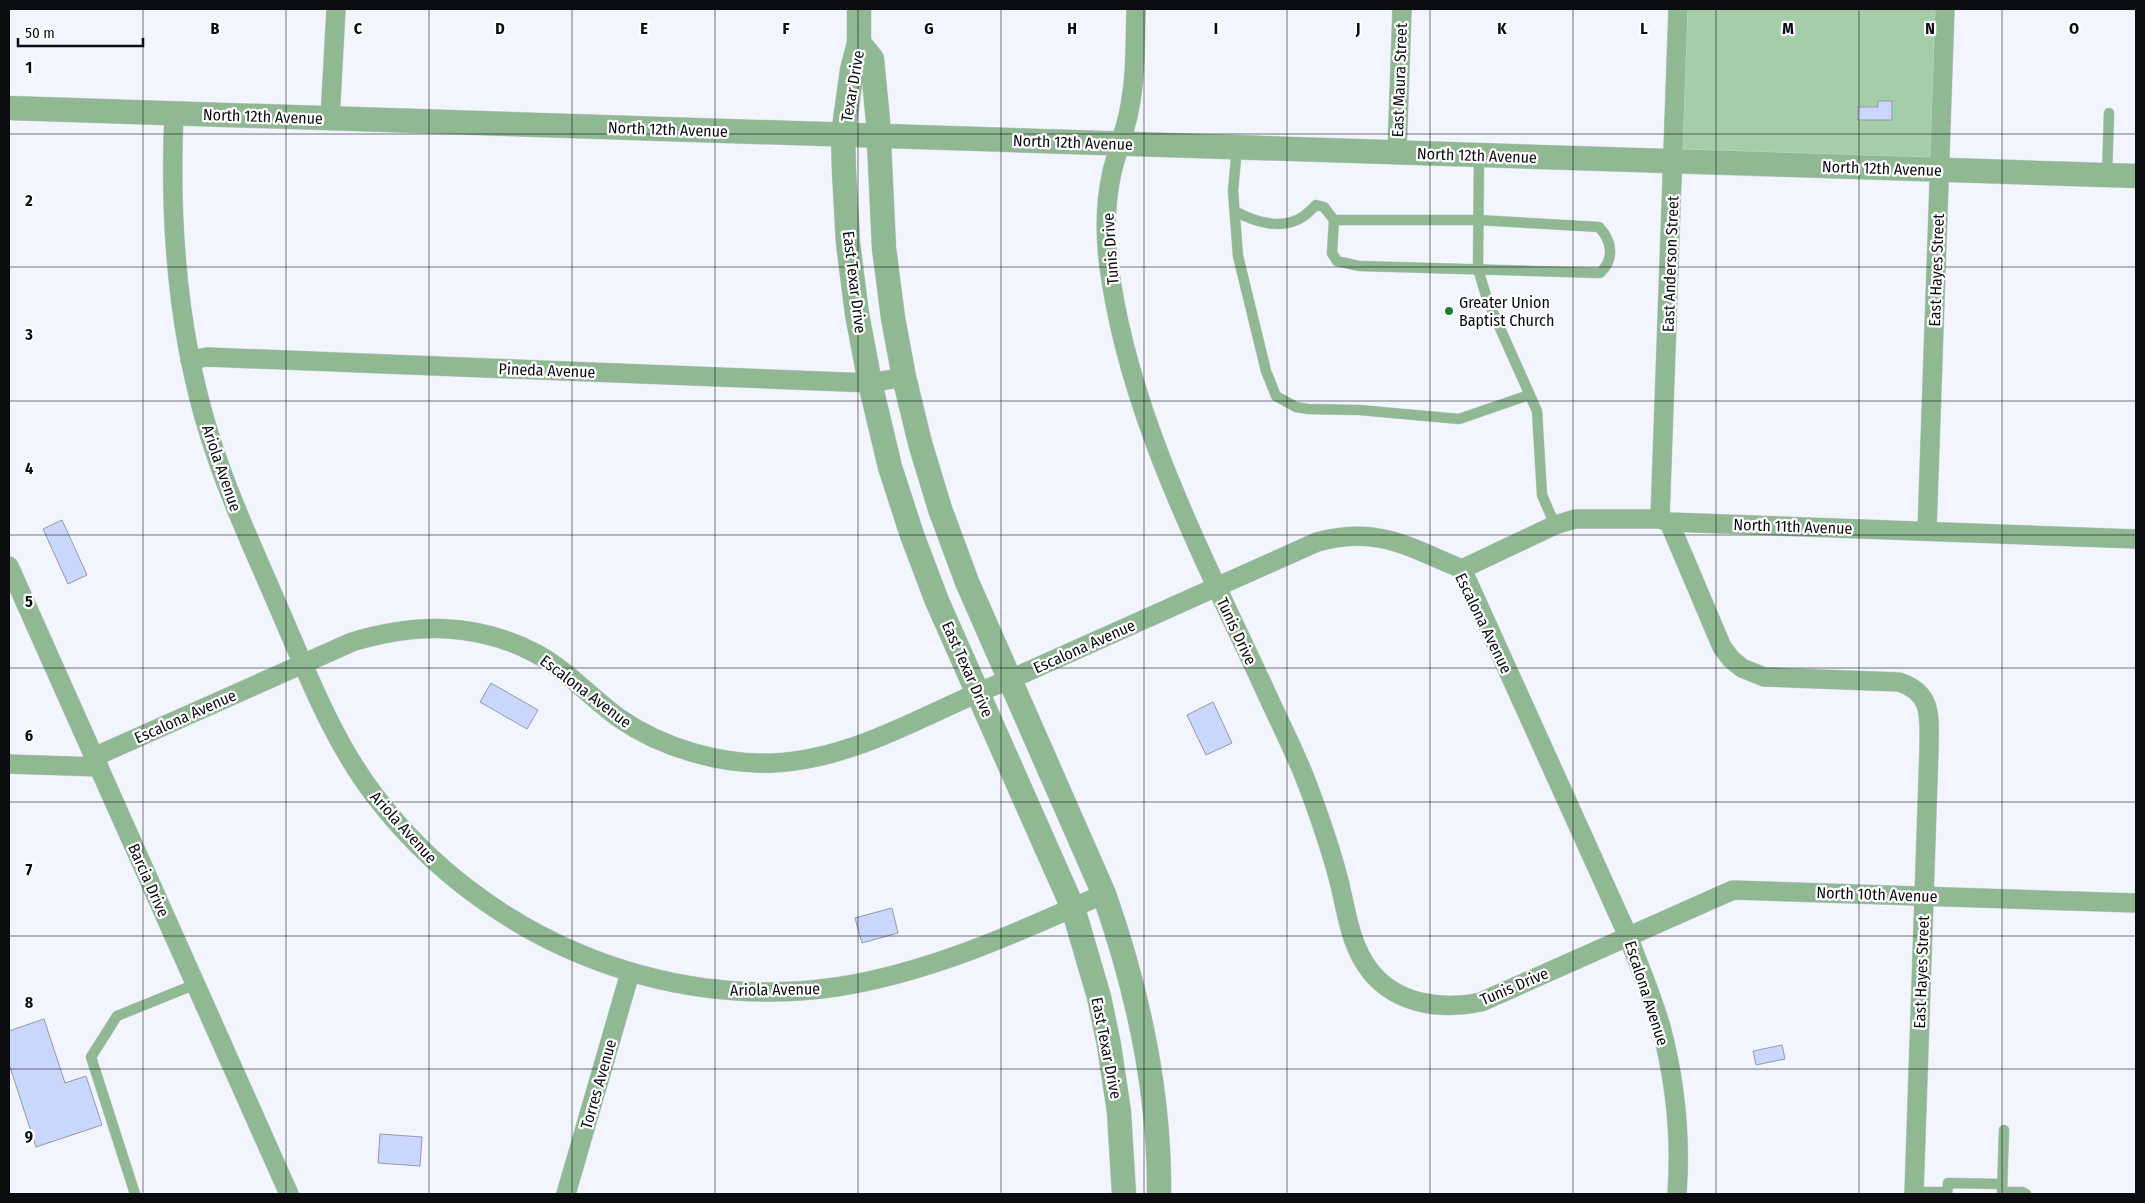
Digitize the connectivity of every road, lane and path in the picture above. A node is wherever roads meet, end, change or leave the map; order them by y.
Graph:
1 (336, 9) edge
2 (859, 9) edge
3 (1136, 9) edge
4 (1402, 9) edge
5 (1678, 9) edge
6 (1945, 9) edge
7 (859, 43) junction
8 (9, 108) edge
9 (174, 114) junction
10 (2109, 114) dead end
11 (330, 119) junction
12 (843, 135) junction
13 (878, 136) junction
14 (1120, 144) junction
15 (1237, 148) junction
16 (1397, 151) junction
17 (1479, 156) junction
18 (1673, 162) junction
19 (1940, 170) junction
20 (2107, 176) junction
21 (2136, 176) edge
22 (1235, 211) junction
23 (1334, 220) junction
24 (1478, 220) junction
25 (1478, 269) junction
26 (190, 360) junction
27 (904, 377) junction
28 (870, 383) junction
29 (1529, 395) junction
30 (1665, 521) junction
31 (1555, 524) junction
32 (1927, 531) junction
33 (2136, 539) edge
34 (9, 566) edge
35 (1462, 569) junction
36 (1217, 586) junction
37 (303, 663) junction
38 (1011, 679) junction
39 (978, 692) junction
40 (1929, 749) joint
41 (96, 762) junction
42 (9, 764) edge
43 (1104, 894) junction
44 (1924, 895) junction
45 (2136, 903) edge
46 (1073, 908) junction
47 (1628, 936) junction
48 (630, 973) junction
49 (196, 984) junction
50 (2004, 1130) dead end
51 (2002, 1184) junction
52 (1914, 1193) edge
53 (1948, 1193) edge
54 (135, 1194) edge
55 (289, 1194) edge
56 (566, 1194) edge
57 (1124, 1194) edge
58 (1158, 1194) edge
59 (1677, 1194) edge
60 (2026, 1194) edge

1 - 11 street
2 - 7 street
3 - 14 street, Tunis Drive
4 - 16 street, East Maura Street
5 - 18 street, East Anderson Street
6 - 19 street, East Hayes Street
7 - 12 street, Texar Drive
7 - 13 street, Texar Drive
8 - 9 street, North 12th Avenue
9 - 11 street, North 12th Avenue
9 - 26 street, Ariola Avenue
10 - 20 lane
11 - 12 street, North 12th Avenue
12 - 13 street, North 12th Avenue
12 - 28 street, East Texar Drive
13 - 14 street, North 12th Avenue
13 - 27 street, East Texar Drive
14 - 15 street, North 12th Avenue
14 - 36 street, Tunis Drive
15 - 16 street, North 12th Avenue
15 - 22 lane
16 - 17 street, North 12th Avenue
17 - 18 street, North 12th Avenue
17 - 24 lane
18 - 19 street, North 12th Avenue
18 - 30 street, East Anderson Street
19 - 20 street, North 12th Avenue
19 - 32 street, East Hayes Street
20 - 21 street, North 12th Avenue
22 - 23 lane
22 - 29 lane
23 - 24 lane
23 - 25 lane
24 - 25 lane
24 - 25 lane
25 - 29 lane
26 - 28 street, Pineda Avenue
26 - 37 street, Ariola Avenue
27 - 28 street, Pineda Avenue
27 - 38 street, East Texar Drive
28 - 39 street, East Texar Drive
29 - 31 lane
30 - 31 street, North 11th Avenue
30 - 32 street, North 11th Avenue
30 - 40 street, East Anderson Street
31 - 35 street, North 11th Avenue
32 - 33 street, North 11th Avenue
34 - 41 street, Barcia Drive
35 - 36 street, Escalona Avenue
35 - 47 street, Escalona Avenue
36 - 38 street, Escalona Avenue
36 - 47 street, Tunis Drive
37 - 39 street, Escalona Avenue
37 - 41 street, Escalona Avenue
37 - 48 street, Ariola Avenue
38 - 39 street, Escalona Avenue
38 - 43 street, East Texar Drive
39 - 46 street, East Texar Drive
40 - 44 street, East Hayes Street
41 - 42 street
41 - 49 street, Barcia Drive
43 - 46 street, Ariola Avenue
43 - 58 street, East Texar Drive
44 - 45 street, North 10th Avenue
44 - 47 street, North 10th Avenue
44 - 52 street, East Hayes Street
46 - 48 street, Ariola Avenue
46 - 57 street, East Texar Drive
47 - 59 street, Escalona Avenue
48 - 56 street, Torres Avenue
49 - 54 lane
49 - 55 street, Barcia Drive
50 - 51 lane
51 - 53 lane
51 - 60 lane
52 - 53 lane

